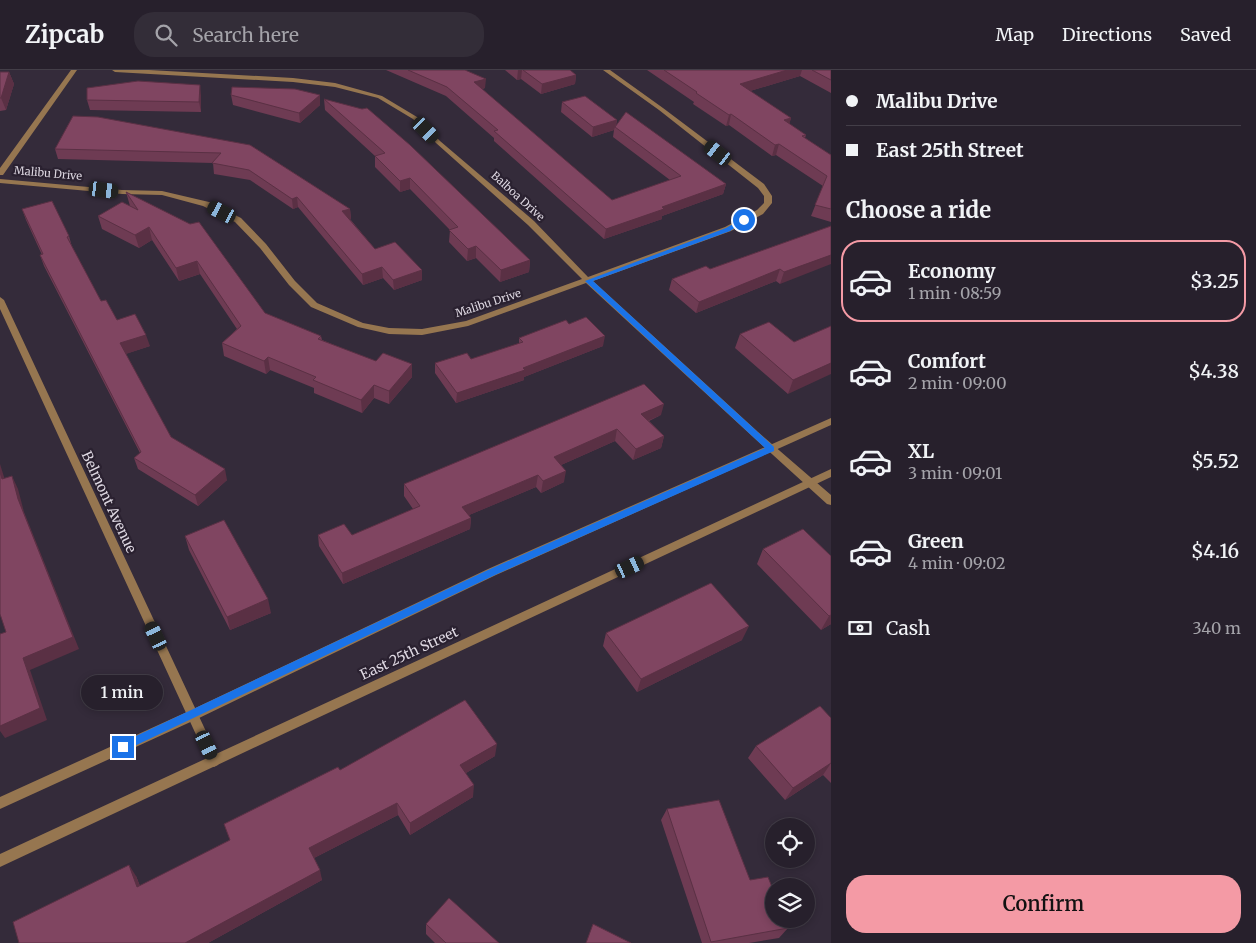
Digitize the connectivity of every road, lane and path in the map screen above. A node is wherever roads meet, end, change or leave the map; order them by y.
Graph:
1 (74, 70) edge
2 (115, 70) edge
3 (606, 70) edge
4 (0, 173) edge
5 (0, 181) edge
6 (588, 281) junction
7 (0, 300) edge
8 (831, 422) edge
9 (771, 449) junction
10 (831, 473) edge
11 (810, 483) junction
12 (831, 502) edge
13 (193, 715) junction
14 (214, 761) junction
15 (0, 803) edge
16 (0, 861) edge

1 - 4 street
2 - 6 street, Balboa Drive
3 - 6 street, Malibu Drive
5 - 6 street, Malibu Drive
6 - 9 street, Balboa Drive
7 - 13 street, Belmont Avenue
8 - 9 street
9 - 11 street, Balboa Drive
9 - 13 street
10 - 11 street, East 25th Street
11 - 12 street, Balboa Drive
11 - 14 street, East 25th Street
13 - 14 street, Belmont Avenue
13 - 15 street
14 - 16 street, East 25th Street

